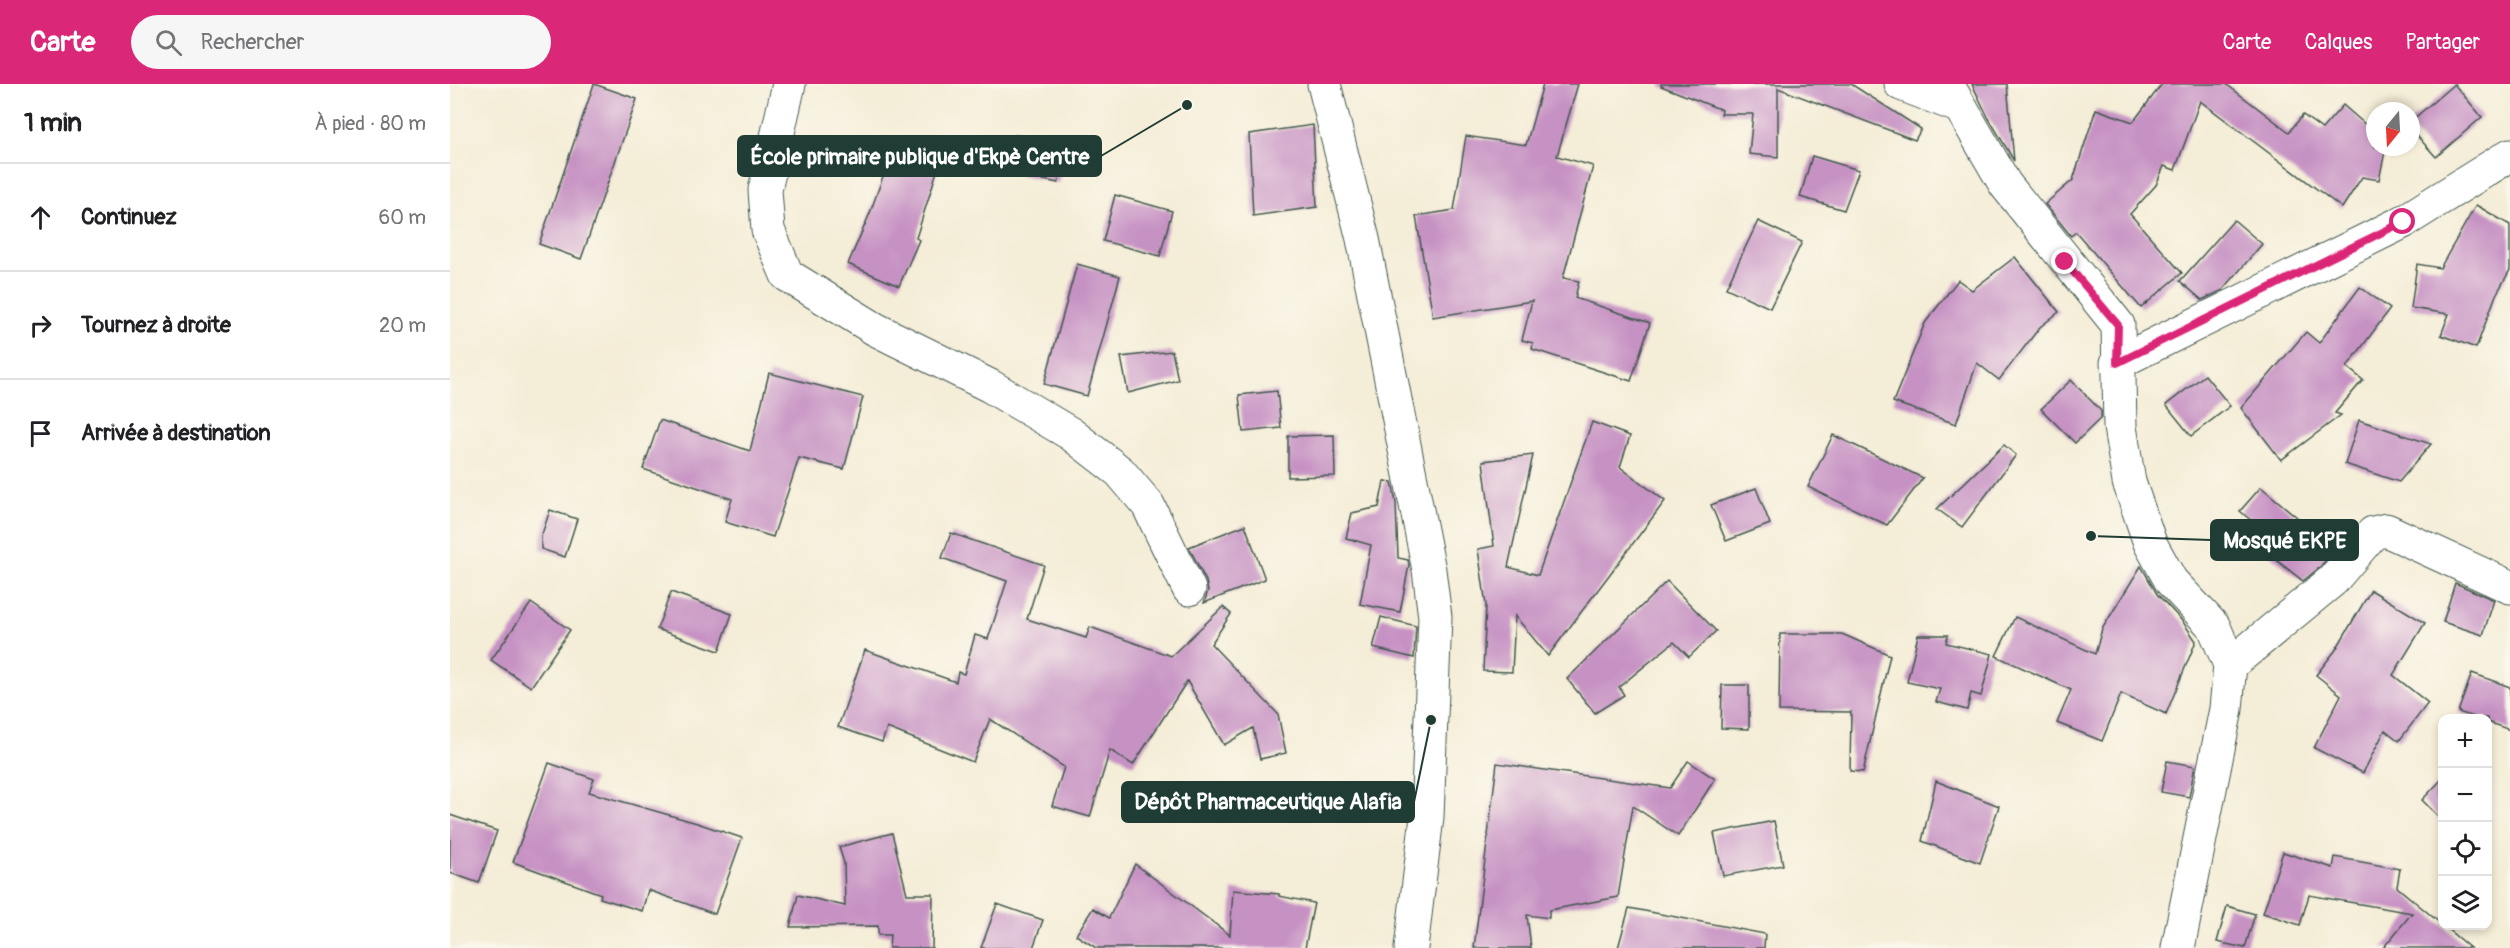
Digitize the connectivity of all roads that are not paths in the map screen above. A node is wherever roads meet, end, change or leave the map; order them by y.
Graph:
1 (789, 84) edge
2 (1324, 84) edge
3 (1901, 84) edge
4 (1953, 95) edge
5 (2510, 155) edge
6 (2117, 363) junction
7 (2510, 587) edge
8 (1189, 590) dead end
9 (2230, 664) junction
10 (1411, 948) edge
11 (2178, 948) edge

1 - 8 street
2 - 10 street
3 - 4 street
4 - 6 street
5 - 6 street
6 - 9 street
7 - 9 street
9 - 11 street

